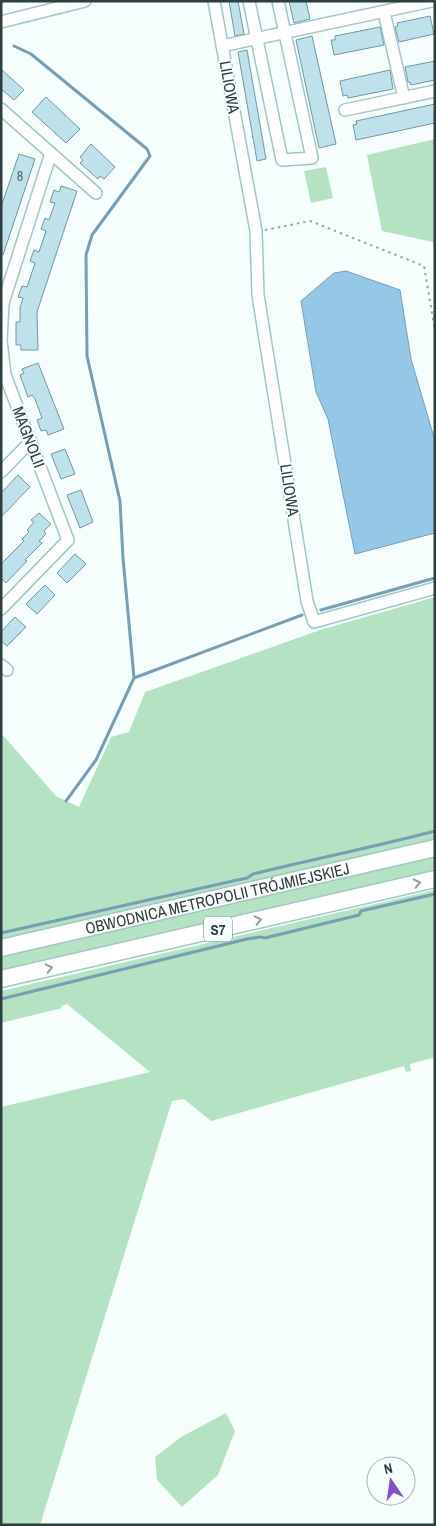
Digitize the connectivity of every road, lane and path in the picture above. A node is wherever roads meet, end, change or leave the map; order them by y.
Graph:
1 (86, 1) edge
2 (214, 1) edge
3 (249, 1) edge
4 (278, 1) edge
5 (432, 1) edge
6 (384, 12) junction
7 (1, 22) edge
8 (285, 33) junction
9 (256, 39) junction
10 (222, 46) junction
11 (435, 91) edge
12 (404, 98) junction
13 (1, 108) edge
14 (345, 110) dead end
15 (51, 153) junction
16 (96, 193) dead end
17 (256, 231) junction
18 (2, 303) edge
19 (435, 330) edge
20 (5, 389) edge
21 (31, 441) junction
22 (1, 472) edge
23 (435, 588) edge
24 (1, 609) edge
25 (435, 848) edge
26 (435, 879) edge
27 (1, 948) edge
28 (1, 979) edge

1 - 7 street
2 - 10 street, LILIOWA
3 - 9 street
4 - 8 street
5 - 6 street
6 - 8 street
6 - 12 street
8 - 9 street
8 - 9 street
9 - 10 street
10 - 17 street, LILIOWA
11 - 12 street
12 - 14 street
13 - 15 street
15 - 16 street
15 - 18 street, MAGNOLII
17 - 19 path
17 - 23 street, LILIOWA
18 - 20 street, MAGNOLII
20 - 21 street, MAGNOLII
21 - 22 street
21 - 24 street, MAGNOLII
25 - 27 highway, OBWODNICA METROPOLII TRÓJMIEJSKIEJ / S7
28 -> 26 highway, OBWODNICA METROPOLII TRÓJMIEJSKIEJ / S7

